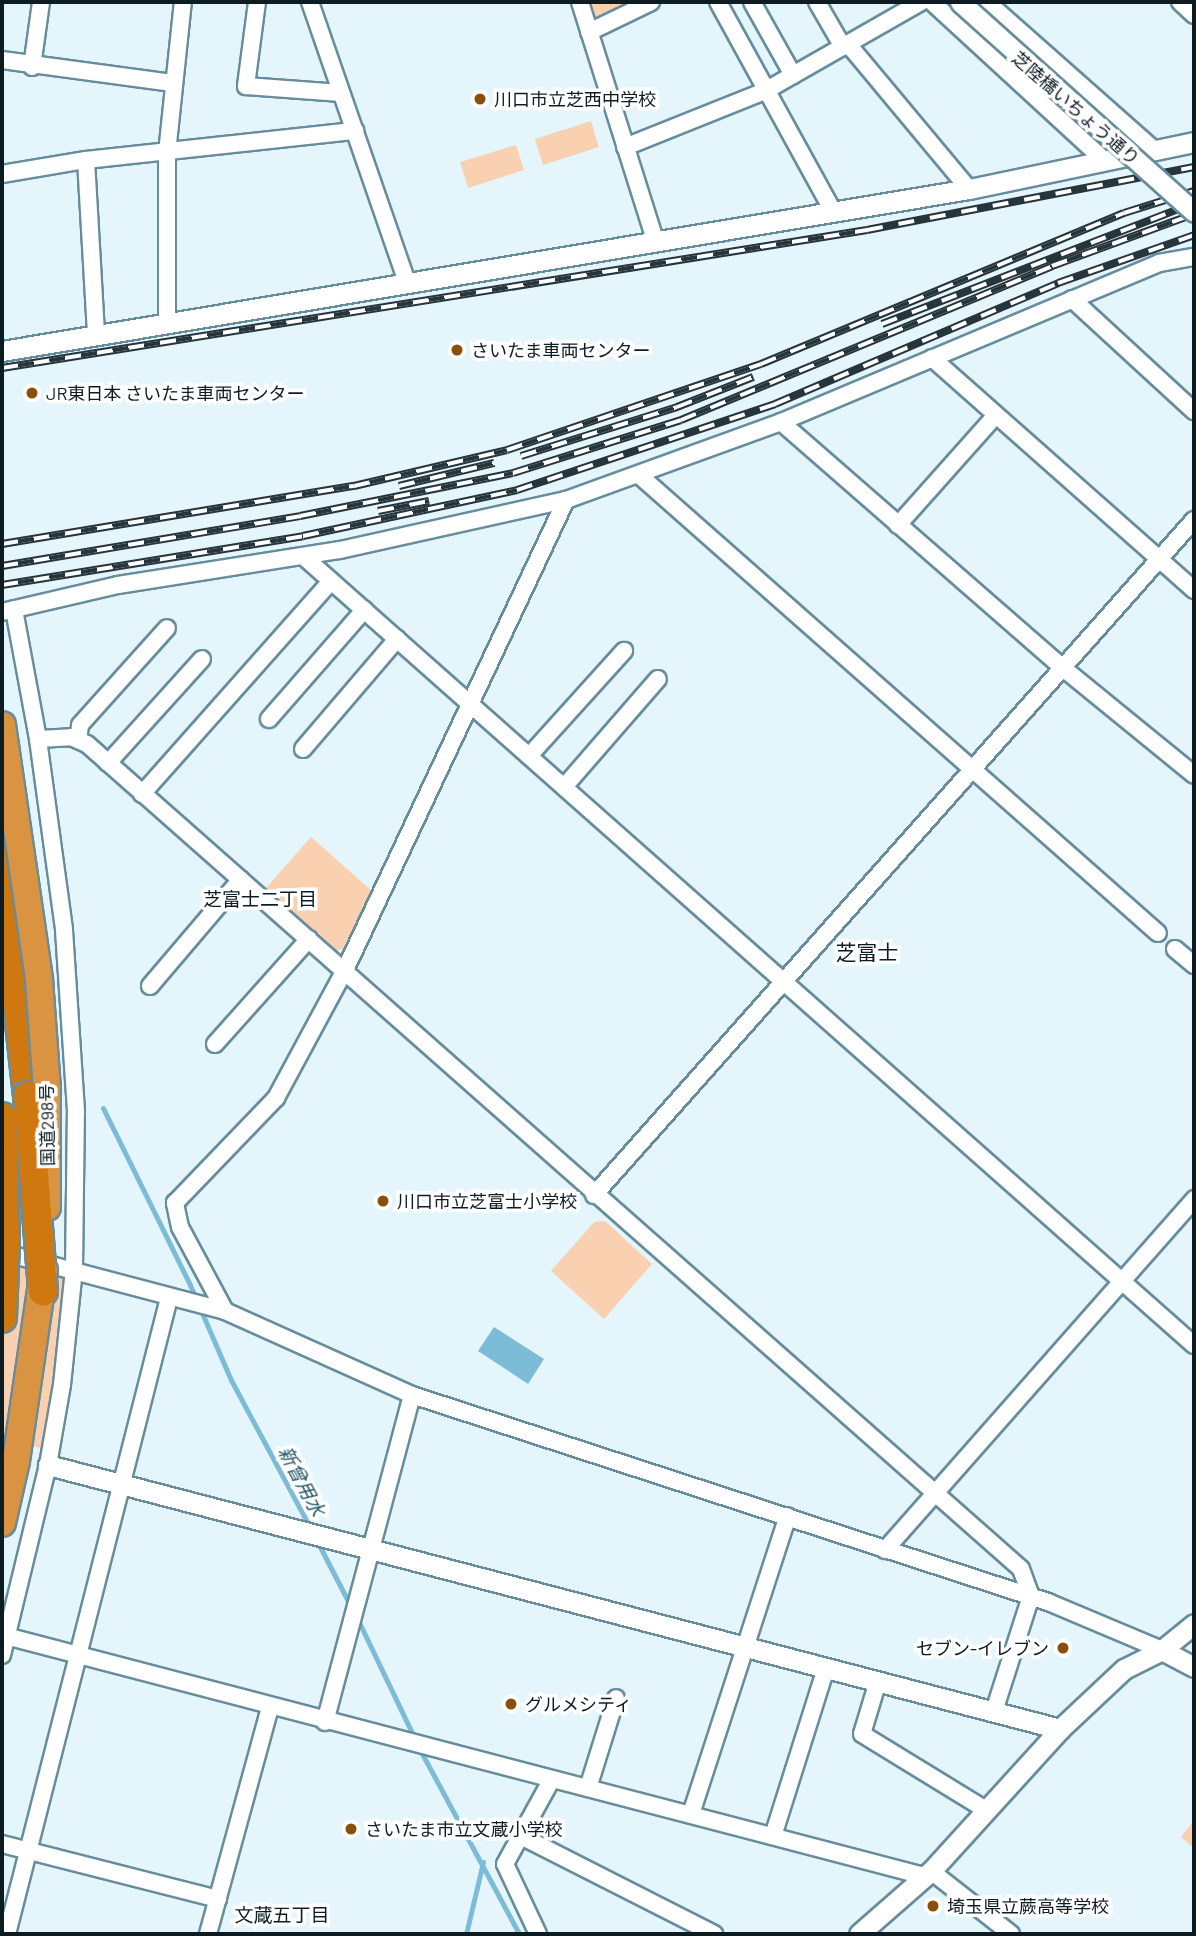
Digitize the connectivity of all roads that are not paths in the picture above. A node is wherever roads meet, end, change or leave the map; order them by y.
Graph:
1 (41, 2) edge
2 (183, 2) edge
3 (257, 2) edge
4 (310, 2) edge
5 (580, 2) edge
6 (652, 2) edge
7 (718, 2) edge
8 (752, 2) edge
9 (817, 2) edge
10 (921, 2) edge
11 (932, 2) edge
12 (960, 2) edge
13 (986, 2) edge
14 (1180, 2) edge
15 (1194, 15) edge
16 (589, 32) junction
17 (845, 45) junction
18 (2, 60) edge
19 (32, 67) junction
20 (793, 75) junction
21 (172, 83) junction
22 (765, 91) junction
23 (341, 93) junction
24 (355, 131) junction
25 (1194, 142) edge
26 (625, 147) junction
27 (1154, 150) junction
28 (167, 153) junction
29 (86, 160) junction
30 (1106, 162) junction
31 (2, 174) edge
32 (969, 189) junction
33 (832, 211) junction
34 (1194, 212) edge
35 (654, 240) junction
36 (1194, 257) edge
37 (408, 285) junction
38 (1072, 299) junction
39 (167, 325) junction
40 (96, 336) junction
41 (2, 351) edge
42 (932, 358) junction
43 (1194, 411) edge
44 (995, 416) junction
45 (781, 422) junction
46 (639, 475) junction
47 (566, 500) junction
48 (1194, 520) edge
49 (898, 526) junction
50 (303, 556) junction
51 (1160, 558) junction
52 (331, 581) junction
53 (1194, 590) edge
54 (364, 610) junction
55 (8, 611) edge
56 (167, 628) dead end
57 (397, 639) junction
58 (624, 651) dead end
59 (202, 659) dead end
60 (1063, 668) junction
61 (657, 679) dead end
62 (471, 704) junction
63 (269, 719) dead end
64 (2, 725) edge
65 (38, 739) junction
66 (78, 740) junction
67 (303, 748) dead end
68 (529, 756) junction
69 (108, 763) junction
70 (971, 771) junction
71 (1194, 775) edge
72 (564, 787) junction
73 (142, 794) junction
74 (2, 861) edge
75 (241, 880) junction
76 (1158, 933) dead end
77 (309, 939) junction
78 (1175, 949) dead end
79 (1194, 965) edge
80 (345, 970) junction
81 (783, 982) junction
82 (150, 986) dead end
83 (215, 1044) dead end
84 (2, 1116) edge
85 (594, 1195) junction
86 (1194, 1199) edge
87 (2, 1252) edge
88 (74, 1269) junction
89 (1122, 1280) junction
90 (43, 1291) junction
91 (169, 1298) junction
92 (218, 1309) junction
93 (2, 1318) edge
94 (1194, 1345) edge
95 (412, 1395) junction
96 (48, 1465) junction
97 (122, 1484) junction
98 (934, 1492) junction
99 (788, 1516) junction
100 (2, 1523) edge
101 (885, 1550) junction
102 (372, 1551) junction
103 (1031, 1596) junction
104 (1194, 1624) edge
105 (5, 1636) edge
106 (744, 1646) junction
107 (1162, 1650) junction
108 (2, 1655) edge
109 (79, 1655) junction
110 (1194, 1667) edge
111 (826, 1668) junction
112 (878, 1681) junction
113 (616, 1698) dead end
114 (270, 1707) junction
115 (994, 1712) junction
116 (325, 1722) junction
117 (1060, 1729) junction
118 (552, 1779) junction
119 (588, 1788) junction
120 (986, 1810) junction
121 (691, 1814) junction
122 (519, 1835) junction
123 (773, 1836) junction
124 (2, 1844) edge
125 (29, 1851) junction
126 (928, 1874) junction
127 (218, 1899) junction
128 (692, 1930) edge
129 (8, 1934) edge
130 (208, 1934) edge
131 (538, 1934) edge
132 (713, 1934) edge
133 (859, 1934) edge
134 (1012, 1934) edge

1 - 19 street
2 - 21 street
3 - 23 street
4 - 23 street
5 - 16 street
6 - 16 street
7 - 22 street
8 - 20 street
9 - 17 street
10 - 17 street
11 - 30 street
12 - 34 street, 芝陸橋いちょう通り, bridge
13 - 27 street
14 - 15 street
16 - 26 street
17 - 20 street
17 - 32 street
18 - 19 street
19 - 21 street
20 - 22 street
21 - 28 street
22 - 26 street
22 - 33 street
23 - 24 street
24 - 28 street
24 - 37 street
25 - 27 street
26 - 35 street
27 - 30 street
28 - 29 street
28 - 39 street
29 - 31 street
29 - 40 street
30 - 32 street
32 - 33 street
33 - 35 street
35 - 37 street
36 - 38 street
37 - 39 street
38 - 42 street
38 - 43 street
39 - 40 street
40 - 41 street
42 - 44 street
42 - 45 street
44 - 49 street
44 - 51 street
45 - 46 street
45 - 49 street
46 - 47 street
46 - 70 street
47 - 50 street
47 - 62 street
48 - 51 street
49 - 60 street
50 - 52 street
50 - 55 street
51 - 53 street
51 - 60 street
52 - 54 street
52 - 73 street
54 - 57 street
54 - 63 street
55 - 65 street
56 - 66 street
57 - 62 street
57 - 67 street
58 - 68 street
59 - 69 street
60 - 70 street
60 - 71 street
61 - 72 street
62 - 68 street
62 - 80 street
64 - 90 highway, 国道298号, bridge
65 - 66 street
65 - 88 street
66 - 69 street
68 - 72 street
69 - 73 street
70 - 76 street
70 - 81 street
72 - 81 street
73 - 75 street
74 - 90 highway, bridge
75 - 77 street
75 - 82 street
77 - 80 street
77 - 83 street
78 - 79 street
80 - 85 street
80 - 92 street
81 - 85 street
81 - 89 street
84 - 93 highway, bridge
85 - 98 street
86 - 89 street
87 - 88 street
88 - 91 street
88 - 96 street
89 - 94 street
89 - 98 street
90 - 100 highway, 国道298号, bridge
91 - 92 street
91 - 97 street
92 - 95 street
95 - 99 street
95 - 102 street
96 - 97 street
96 - 105 street
97 - 102 street
97 - 109 street
98 - 101 street
98 - 103 street
99 - 101 street
99 - 106 street
101 - 103 street
102 - 106 street
102 - 116 street
103 - 107 street
103 - 115 street
104 - 107 street
105 - 108 street
105 - 109 street
106 - 111 street
106 - 121 street
107 - 110 street
107 - 117 street
109 - 114 street
109 - 125 street
111 - 112 street
111 - 123 street
112 - 115 street
112 - 120 street
113 - 119 street
114 - 116 street
114 - 127 street
115 - 117 street
116 - 118 street
117 - 120 street
118 - 119 street
118 - 122 street
119 - 121 street
120 - 126 street
121 - 123 street
122 - 128 street
122 - 131 street
123 - 126 street
124 - 125 street
125 - 127 street
125 - 129 street
126 - 133 street
126 - 134 street
127 - 130 street
128 - 132 street

